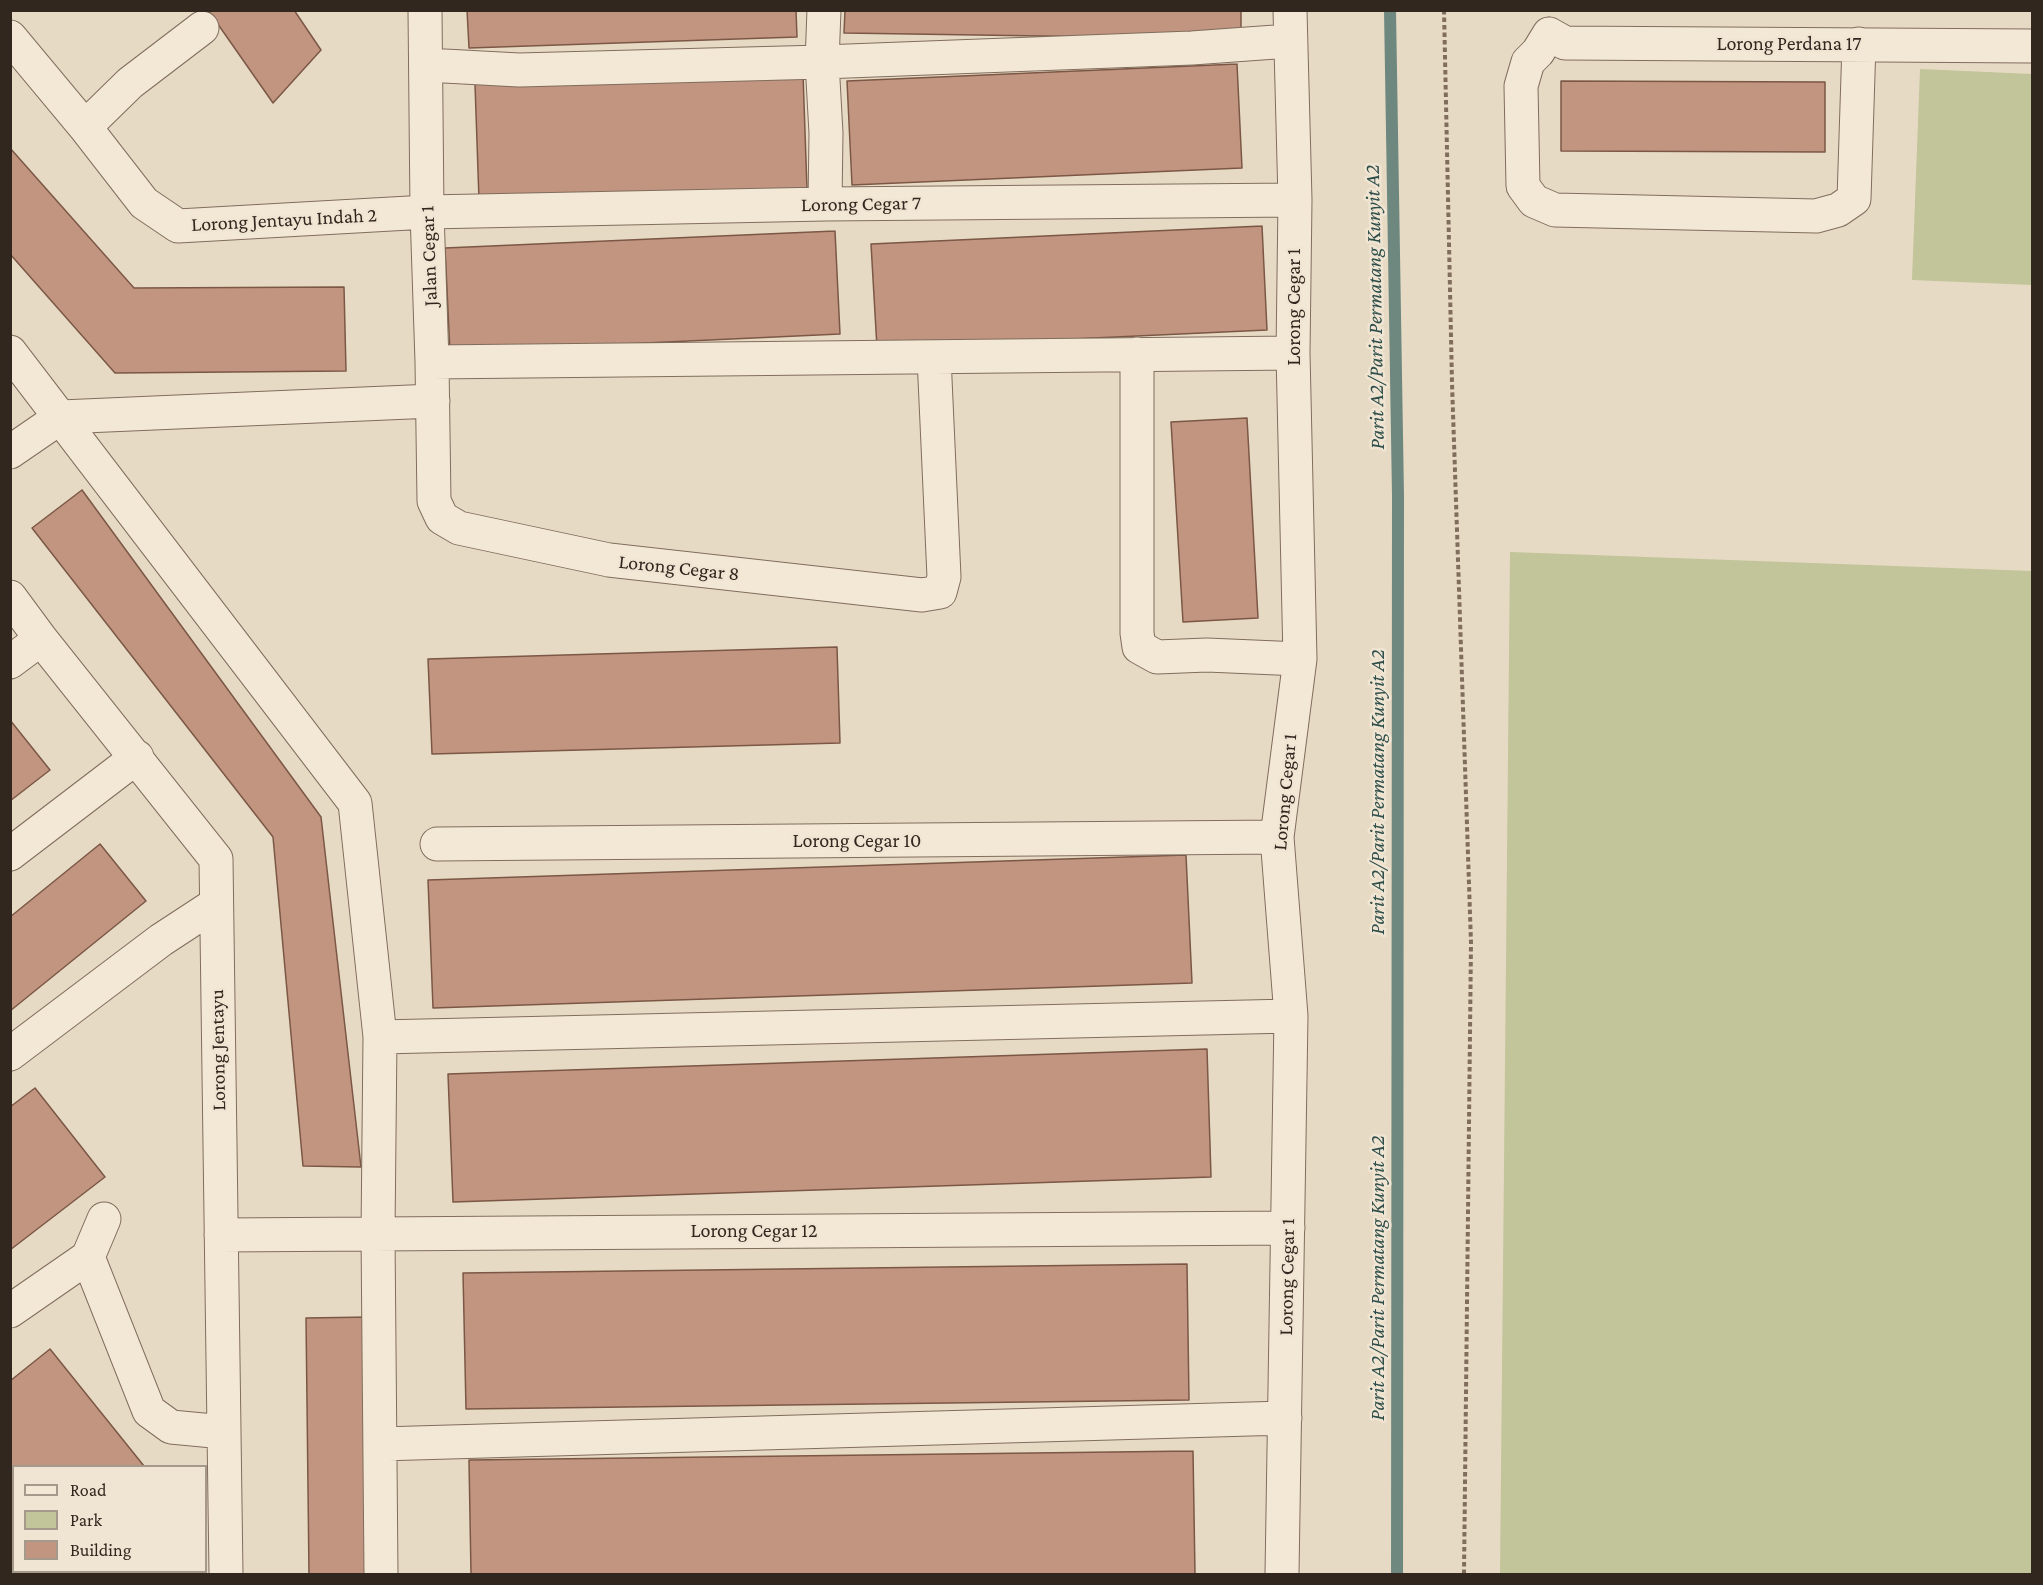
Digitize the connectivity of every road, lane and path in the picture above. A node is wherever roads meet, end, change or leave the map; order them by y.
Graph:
1 (425, 10) edge
2 (824, 10) edge
3 (1444, 10) edge
4 (1546, 22) edge
5 (1289, 26) edge
6 (202, 28) dead end
7 (10, 38) edge
8 (1859, 44) junction
9 (2032, 46) edge
10 (822, 62) junction
11 (426, 65) junction
12 (86, 127) junction
13 (1295, 200) junction
14 (825, 204) junction
15 (427, 212) junction
16 (10, 352) edge
17 (1293, 352) junction
18 (1137, 354) junction
19 (934, 357) junction
20 (432, 362) junction
21 (433, 401) junction
22 (60, 417) junction
23 (10, 452) edge
24 (434, 501) joint
25 (10, 597) edge
26 (41, 639) junction
27 (1300, 659) junction
28 (10, 662) edge
29 (137, 757) junction
30 (1277, 837) junction
31 (437, 844) dead end
32 (10, 854) edge
33 (216, 904) junction
34 (1291, 1016) junction
35 (380, 1037) junction
36 (10, 1054) edge
37 (104, 1219) dead end
38 (1288, 1228) junction
39 (378, 1234) junction
40 (221, 1235) junction
41 (88, 1257) junction
42 (10, 1311) edge
43 (1284, 1418) junction
44 (224, 1432) junction
45 (380, 1444) junction
46 (226, 1575) edge
47 (381, 1575) edge
48 (1282, 1575) edge
49 (1464, 1575) edge

1 - 11 street, Jalan Cegar 1
2 - 10 street
3 - 49 path
4 - 8 street, Lorong Perdana 17
4 - 8 street
5 - 10 street
5 - 13 street, Lorong Cegar 1
6 - 12 street
7 - 12 street, Lorong Jentayu Indah 2
8 - 9 street, Lorong Perdana 17
10 - 11 street
10 - 14 street
11 - 15 street, Jalan Cegar 1
12 - 15 street, Lorong Jentayu Indah 2
13 - 14 street, Lorong Cegar 7
13 - 17 street, Lorong Cegar 1
14 - 15 street, Lorong Cegar 7
15 - 20 street, Jalan Cegar 1
16 - 22 street
17 - 18 street
17 - 27 street, Lorong Cegar 1
18 - 19 street
18 - 27 street
19 - 20 street
19 - 24 street, Lorong Cegar 8
20 - 21 street, Jalan Cegar 1
21 - 22 street
21 - 24 street, Jalan Cegar 1
22 - 23 street
22 - 35 street
25 - 26 street, Lorong Jentayu
26 - 28 street
26 - 29 street, Lorong Jentayu
27 - 30 street, Lorong Cegar 1
29 - 32 street
29 - 33 street, Lorong Jentayu
30 - 31 street, Lorong Cegar 10
30 - 34 street, Lorong Cegar 1
33 - 36 street
33 - 40 street, Lorong Jentayu
34 - 35 street
34 - 38 street, Lorong Cegar 1
35 - 39 street
37 - 41 street
38 - 39 street, Lorong Cegar 12
38 - 43 street, Lorong Cegar 1
39 - 40 street, Lorong Cegar 12
39 - 45 street
40 - 44 street, Lorong Jentayu
41 - 42 street
41 - 44 street
43 - 45 street
43 - 48 street, Lorong Cegar 1
44 - 46 street, Lorong Jentayu
45 - 47 street

